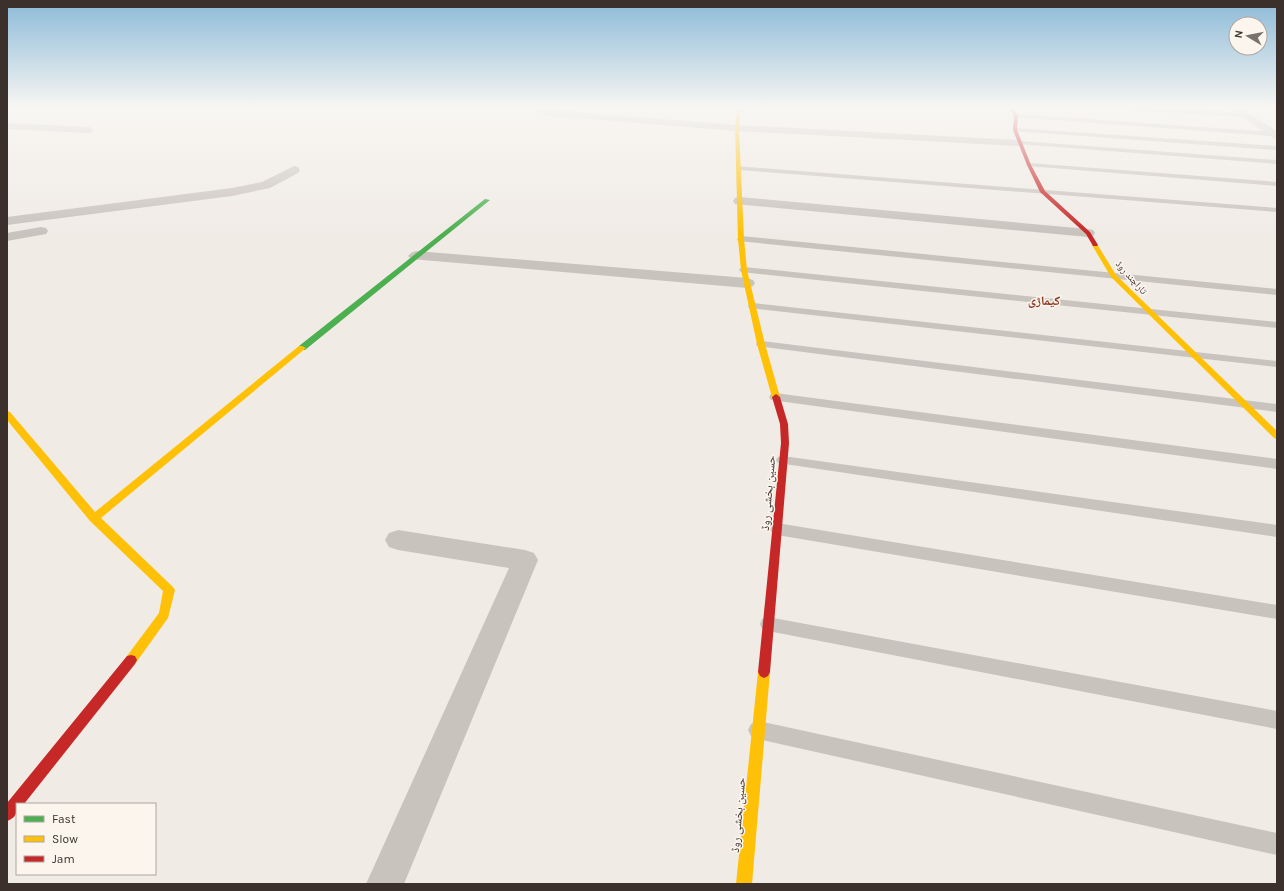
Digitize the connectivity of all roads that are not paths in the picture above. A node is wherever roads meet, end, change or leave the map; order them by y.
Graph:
1 (738, 150) edge
2 (1022, 150) edge
3 (1109, 150) edge
4 (1277, 162) edge
5 (1028, 165) junction
6 (739, 168) junction
7 (294, 170) dead end
8 (1277, 184) edge
9 (1043, 192) junction
10 (487, 200) dead end
11 (740, 201) junction
12 (1277, 210) edge
13 (135, 216) dead end
14 (7, 221) edge
15 (1088, 233) junction
16 (7, 237) edge
17 (741, 239) junction
18 (416, 256) junction
19 (1113, 276) junction
20 (746, 277) junction
21 (1277, 292) edge
22 (752, 306) junction
23 (1149, 312) junction
24 (1277, 325) edge
25 (761, 344) junction
26 (1193, 355) junction
27 (1277, 364) edge
28 (775, 397) junction
29 (1243, 404) junction
30 (1277, 408) edge
31 (7, 414) edge
32 (1277, 436) edge
33 (783, 460) junction
34 (1277, 464) edge
35 (94, 518) junction
36 (777, 529) junction
37 (1277, 530) edge
38 (398, 540) dead end
39 (1277, 612) edge
40 (768, 624) junction
41 (1277, 720) edge
42 (758, 730) junction
43 (7, 814) edge
44 (1277, 844) edge
45 (385, 884) edge
46 (744, 884) edge

1 - 6 street, حسین بخشی روڈ
2 - 5 street, تاراچند روڈ
3 - 4 lane
5 - 8 lane
5 - 9 street, تاراچند روڈ
6 - 9 lane
6 - 11 street, حسین بخشی روڈ
7 - 14 street
9 - 12 lane
9 - 15 street, تاراچند روڈ
10 - 18 street
11 - 15 street
11 - 17 street, حسین بخشی روڈ
13 - 16 street
15 - 19 street, تاراچند روڈ
17 - 19 lane
17 - 20 street, حسین بخشی روڈ
18 - 20 street
18 - 35 street
19 - 21 lane
19 - 23 street, تاراچند روڈ
20 - 22 street, حسین بخشی روڈ
20 - 23 lane
22 - 25 street, حسین بخشی روڈ
22 - 26 lane
23 - 24 lane
23 - 26 street, تاراچند روڈ
25 - 28 street, حسین بخشی روڈ
25 - 29 lane
26 - 27 lane
26 - 29 street, تاراچند روڈ
28 - 33 street, حسین بخشی روڈ
28 - 34 lane
29 - 30 lane
29 - 32 street, تاراچند روڈ
31 - 35 street
33 - 36 street, حسین بخشی روڈ
33 - 37 lane
35 - 43 street
36 - 39 lane
36 - 40 street, حسین بخشی روڈ
38 - 45 street
40 - 41 lane
40 - 42 street, حسین بخشی روڈ
42 - 44 lane
42 - 46 street, حسین بخشی روڈ

